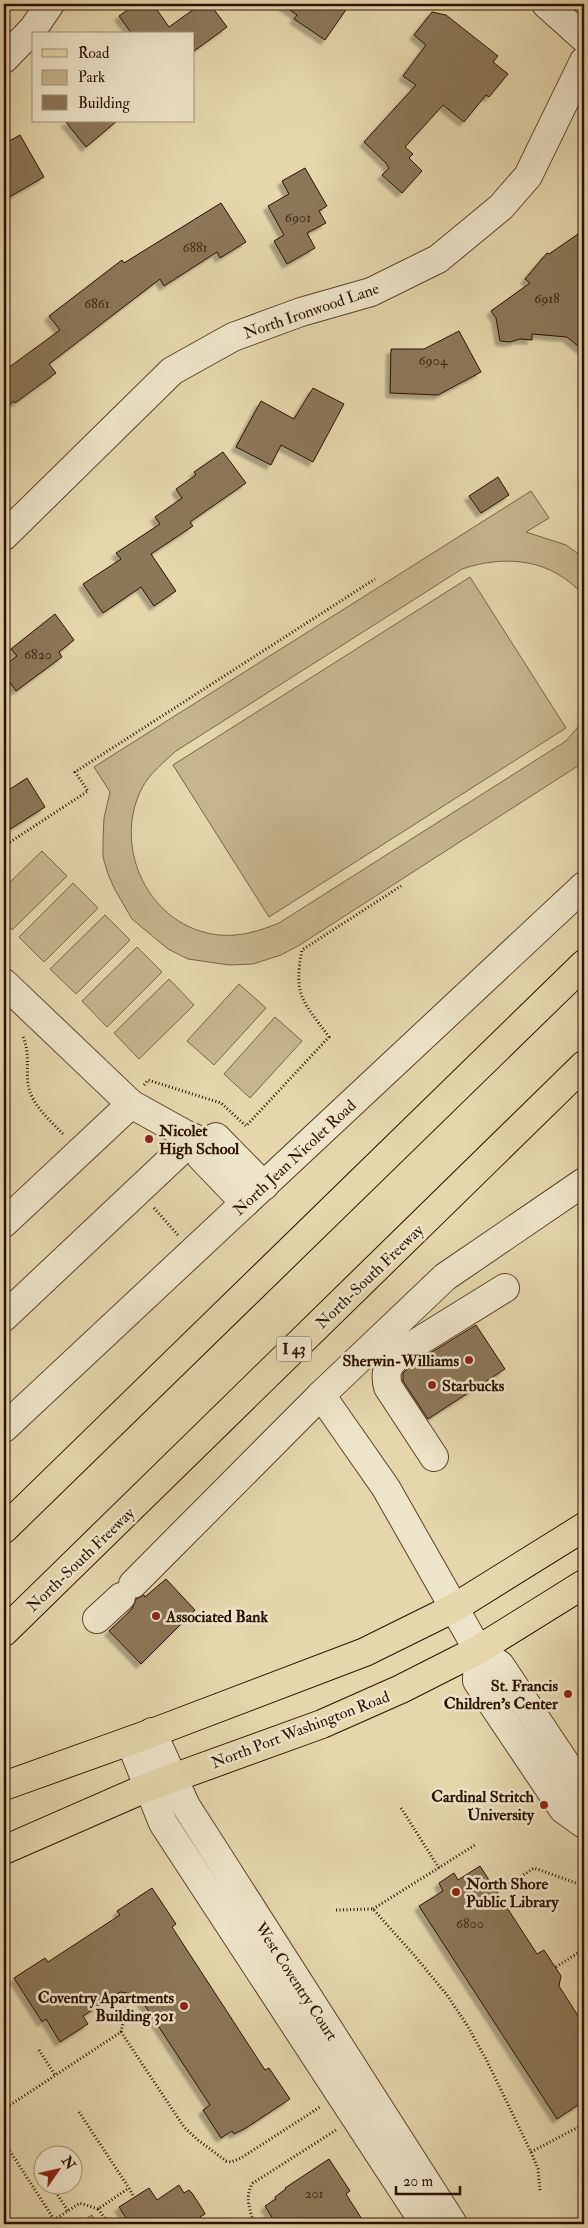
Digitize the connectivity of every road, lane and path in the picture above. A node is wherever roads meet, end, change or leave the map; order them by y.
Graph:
1 (50, 4) edge
2 (546, 4) edge
3 (584, 38) edge
4 (4, 59) edge
5 (584, 61) edge
6 (4, 536) edge
7 (375, 579) dead end
8 (4, 846) edge
9 (401, 886) dead end
10 (584, 886) edge
11 (584, 964) edge
12 (4, 983) edge
13 (21, 1033) dead end
14 (584, 1065) edge
15 (131, 1104) junction
16 (198, 1141) junction
17 (79, 1152) junction
18 (584, 1182) edge
19 (138, 1191) junction
20 (254, 1195) junction
21 (4, 1223) edge
22 (188, 1256) junction
23 (505, 1288) dead end
24 (4, 1318) edge
25 (321, 1395) junction
26 (4, 1428) edge
27 (434, 1458) dead end
28 (584, 1527) edge
29 (4, 1529) edge
30 (584, 1584) edge
31 (454, 1608) junction
32 (97, 1619) dead end
33 (4, 1632) edge
34 (478, 1650) junction
35 (141, 1737) junction
36 (173, 1778) junction
37 (4, 1786) edge
38 (148, 1787) junction
39 (584, 1791) edge
40 (401, 1808) dead end
41 (584, 1824) edge
42 (475, 1846) dead end
43 (4, 1850) edge
44 (439, 1868) junction
45 (576, 1882) dead end
46 (497, 1892) dead end
47 (373, 1909) junction
48 (336, 1910) dead end
49 (584, 1949) edge
50 (556, 1967) dead end
51 (129, 1994) dead end
52 (121, 2032) junction
53 (39, 2050) dead end
54 (55, 2075) junction
55 (323, 2106) dead end
56 (4, 2108) edge
57 (79, 2112) dead end
58 (584, 2124) edge
59 (336, 2128) dead end
60 (4, 2142) edge
61 (531, 2152) junction
62 (128, 2188) junction
63 (540, 2191) dead end
64 (58, 2196) edge
65 (134, 2197) dead end
66 (98, 2209) junction
67 (68, 2211) junction
68 (54, 2220) junction
69 (57, 2224) edge
70 (102, 2224) edge
71 (254, 2224) edge
72 (426, 2224) edge
73 (453, 2224) edge

1 - 4 street
2 - 3 street
5 - 6 street, North Ironwood Lane
7 - 8 path
9 - 15 path
10 - 20 street, North Jean Nicolet Road
11 - 29 main road
12 - 15 street
13 - 17 path
14 - 33 main road, North-South Freeway / I 43
15 - 16 street
15 - 17 street
16 - 19 street
16 - 20 street
17 - 21 street
18 - 25 street
19 - 22 path
19 - 24 street
20 - 22 street, North Jean Nicolet Road
22 - 26 street, North Jean Nicolet Road
23 - 27 street
25 - 31 street
25 - 32 street
28 - 31 main road
30 - 34 main road, North Port Washington Road
31 - 34 street
31 - 35 main road
34 - 36 main road, North Port Washington Road
34 - 39 street
34 - 41 street
35 - 36 street, West Coventry Court
35 - 37 main road
35 - 38 street, West Coventry Court
36 - 38 main road, North Port Washington Road
36 - 73 street, West Coventry Court
38 - 43 main road, North Port Washington Road
38 - 72 street, West Coventry Court
40 - 44 path
42 - 44 path
44 - 47 path
45 - 46 path
47 - 48 path
47 - 61 path
49 - 50 path
51 - 52 path
52 - 54 path
52 - 55 path
53 - 54 path
54 - 56 path
57 - 62 path
58 - 61 path
59 - 71 path
60 - 68 path
61 - 63 path
62 - 65 path
62 - 66 path
64 - 67 path
66 - 67 path
66 - 70 path
67 - 68 path
68 - 69 path

